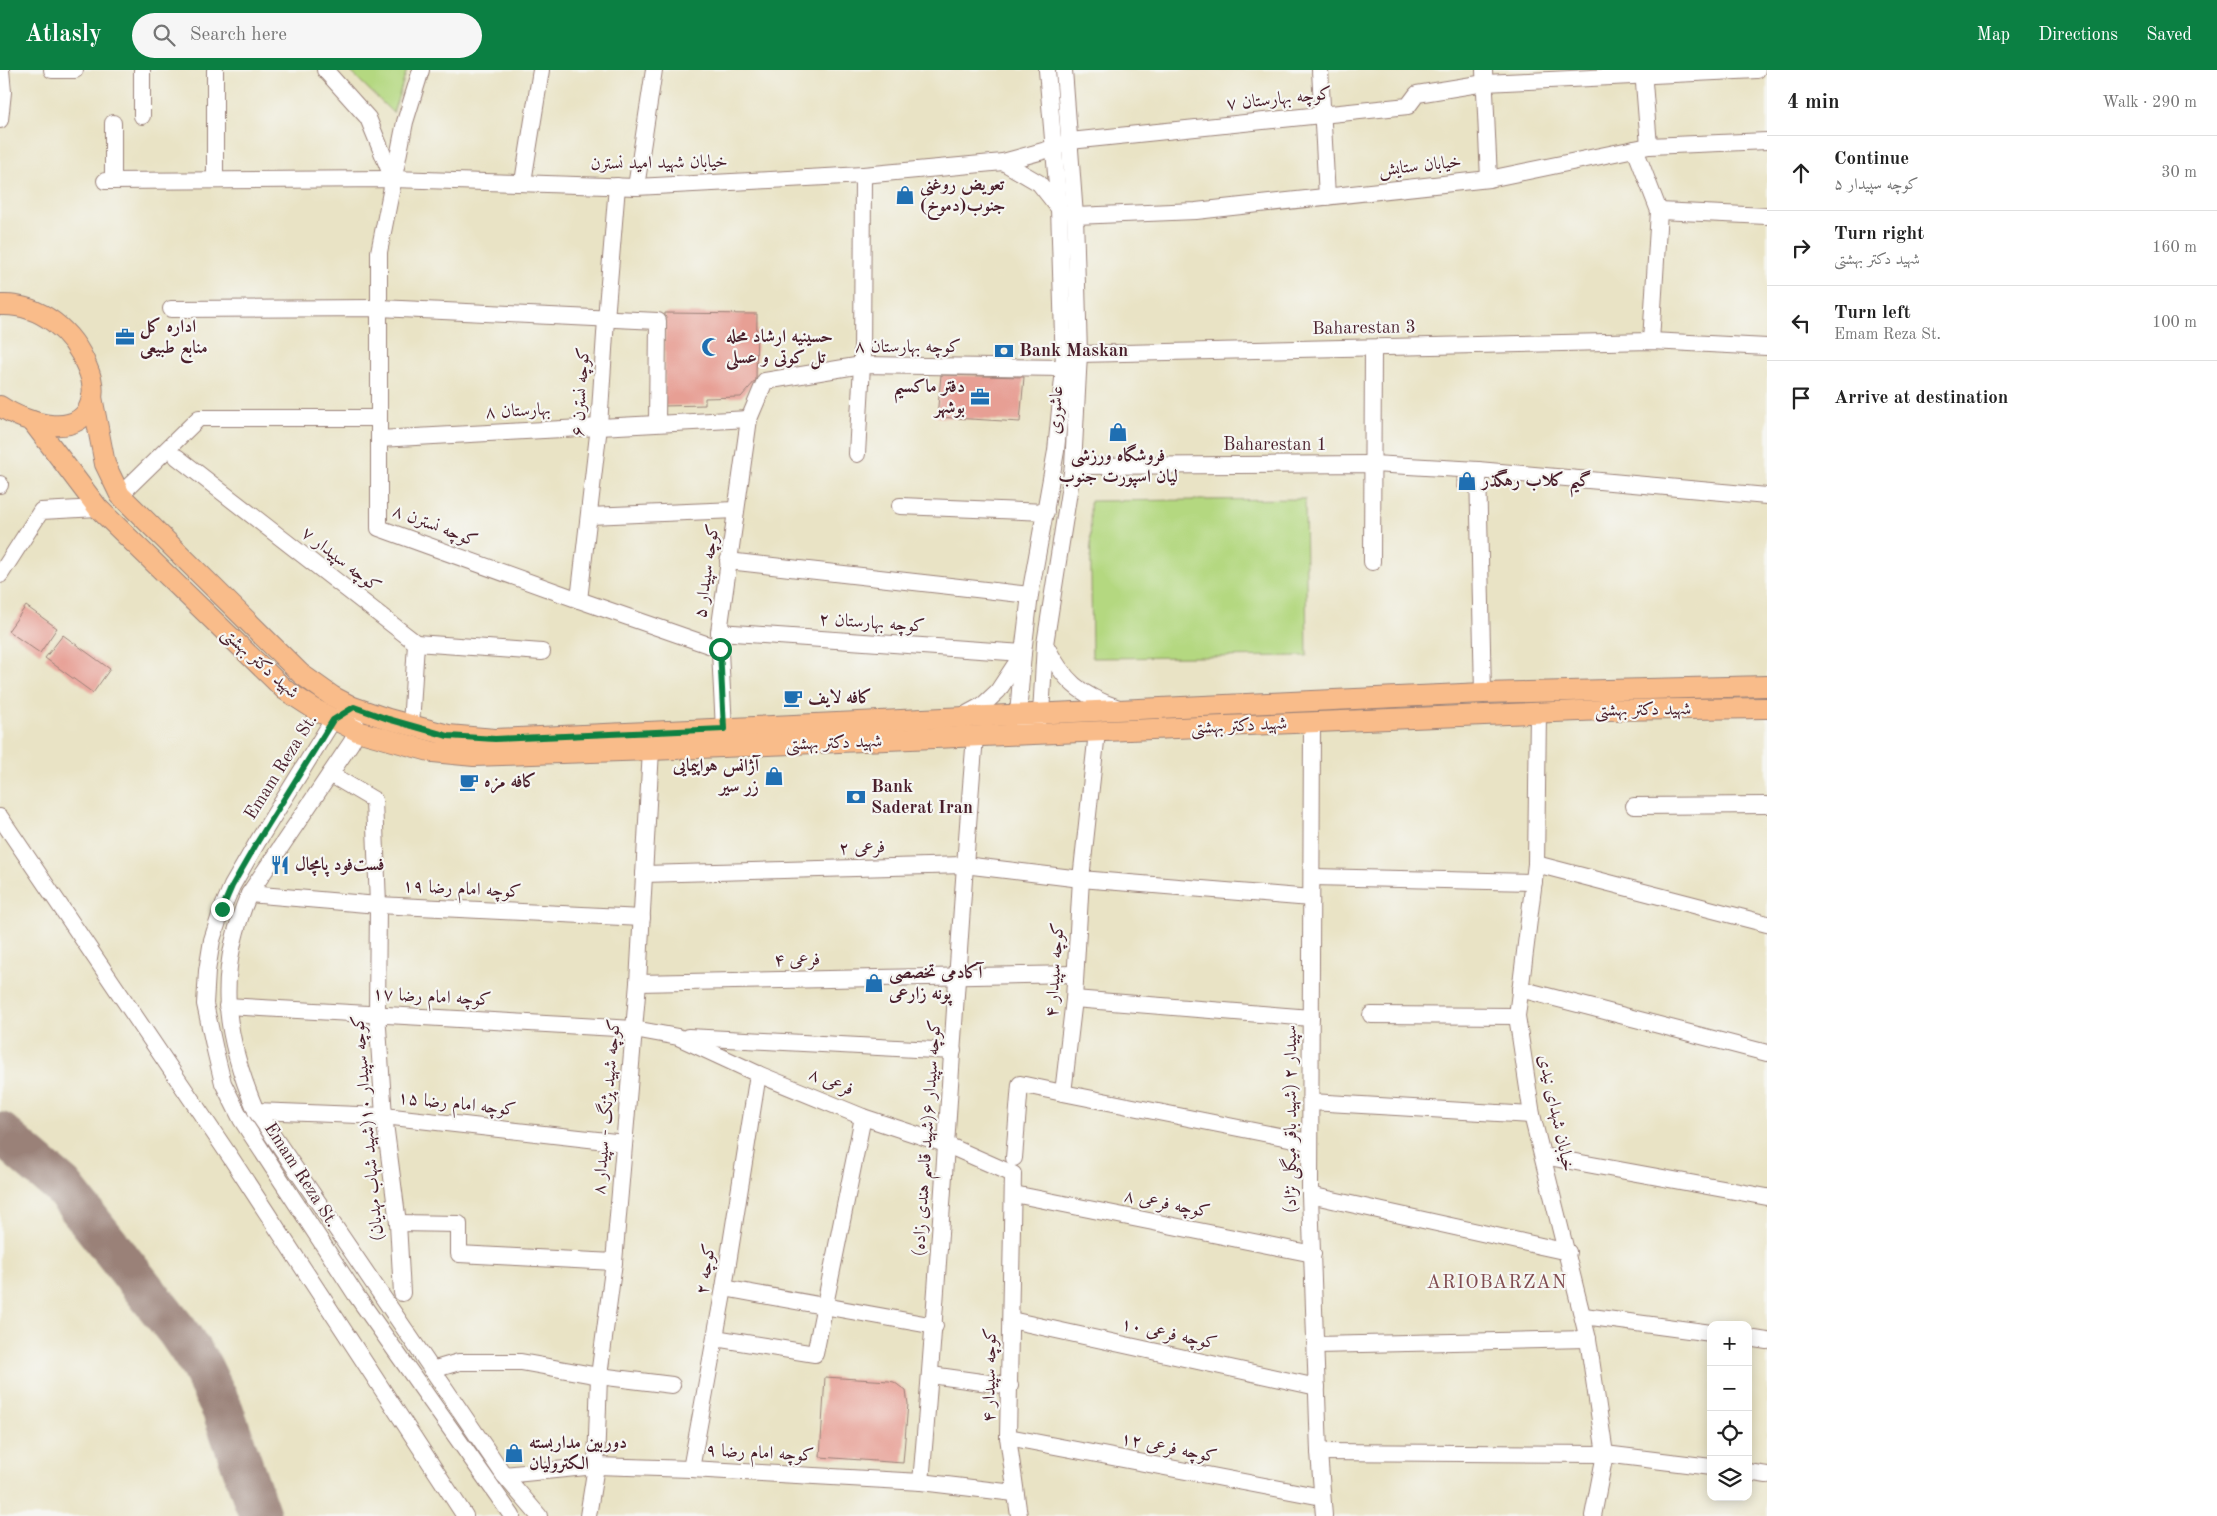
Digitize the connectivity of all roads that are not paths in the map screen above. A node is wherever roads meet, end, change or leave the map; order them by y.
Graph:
1 (52, 70) edge
2 (75, 70) edge
3 (142, 70) edge
4 (215, 70) edge
5 (325, 70) edge
6 (421, 70) edge
7 (541, 70) edge
8 (654, 70) edge
9 (1047, 70) edge
10 (1064, 70) edge
11 (1320, 70) edge
12 (1757, 70) edge
13 (1, 72) edge
14 (1643, 72) edge
15 (1484, 77) edge
16 (1322, 115) junction
17 (142, 116) dead end
18 (0, 120) edge
19 (113, 123) dead end
20 (1070, 140) junction
21 (1767, 141) edge
22 (1054, 148) junction
23 (1642, 148) junction
24 (1003, 162) junction
25 (863, 175) junction
26 (393, 179) junction
27 (1489, 179) junction
28 (215, 180) junction
29 (523, 182) junction
30 (617, 186) junction
31 (636, 187) junction
32 (1327, 196) junction
33 (1058, 208) junction
34 (1659, 212) junction
35 (1075, 216) junction
36 (1767, 216) edge
37 (3, 303) edge
38 (380, 308) junction
39 (171, 309) dead end
40 (606, 318) junction
41 (1651, 341) junction
42 (1767, 347) edge
43 (1373, 348) junction
44 (1079, 354) junction
45 (862, 365) junction
46 (1064, 368) junction
47 (92, 397) junction
48 (0, 406) edge
49 (379, 418) junction
50 (749, 419) junction
51 (32, 421) junction
52 (657, 423) junction
53 (599, 426) junction
54 (379, 439) junction
55 (857, 454) dead end
56 (177, 457) dead end
57 (1374, 464) junction
58 (1073, 466) junction
59 (1478, 470) junction
60 (120, 496) junction
61 (1767, 496) edge
62 (900, 506) dead end
63 (98, 508) junction
64 (736, 510) junction
65 (1046, 512) junction
66 (589, 516) junction
67 (728, 561) junction
68 (1372, 562) dead end
69 (0, 575) edge
70 (1030, 595) junction
71 (579, 600) junction
72 (1026, 625) junction
73 (1047, 628) junction
74 (719, 632) junction
75 (416, 643) junction
76 (1045, 644) junction
77 (720, 649) junction
78 (542, 652) dead end
79 (1023, 653) junction
80 (1767, 686) edge
81 (1483, 693) junction
82 (354, 707) junction
83 (1767, 708) edge
84 (1123, 710) junction
85 (1538, 713) junction
86 (1018, 714) junction
87 (1041, 714) junction
88 (960, 717) junction
89 (333, 720) junction
90 (1312, 722) junction
91 (411, 726) junction
92 (724, 729) junction
93 (357, 731) junction
94 (1097, 732) junction
95 (1030, 734) junction
96 (974, 737) junction
97 (651, 750) junction
98 (330, 774) junction
99 (1767, 805) edge
100 (1634, 806) dead end
101 (0, 817) edge
102 (258, 841) junction
103 (278, 853) junction
104 (1536, 864) junction
105 (964, 865) junction
106 (644, 874) junction
107 (1312, 877) junction
108 (1081, 879) junction
109 (1534, 882) junction
110 (249, 894) junction
111 (1311, 898) junction
112 (378, 905) junction
113 (642, 918) junction
114 (1767, 924) edge
115 (1075, 974) junction
116 (957, 976) junction
117 (638, 983) junction
118 (1520, 989) junction
119 (1074, 998) junction
120 (227, 1006) junction
121 (377, 1013) junction
122 (1371, 1015) dead end
123 (1517, 1016) junction
124 (1311, 1018) junction
125 (634, 1029) junction
126 (678, 1037) junction
127 (953, 1051) junction
128 (1767, 1053) edge
129 (758, 1074) junction
130 (1063, 1093) junction
131 (1311, 1102) junction
132 (256, 1110) junction
133 (1532, 1115) junction
134 (384, 1116) junction
135 (863, 1117) junction
136 (1310, 1142) junction
137 (624, 1143) junction
138 (945, 1144) junction
139 (1543, 1156) junction
140 (1014, 1166) junction
141 (1014, 1194) junction
142 (1310, 1194) junction
143 (1767, 1197) edge
144 (398, 1223) junction
145 (1568, 1252) junction
146 (1313, 1254) junction
147 (614, 1262) junction
148 (724, 1288) junction
149 (402, 1294) dead end
150 (824, 1305) junction
151 (1584, 1316) junction
152 (1011, 1320) junction
153 (935, 1326) junction
154 (1707, 1332) edge
155 (715, 1338) junction
156 (1588, 1339) junction
157 (1752, 1339) edge
158 (1767, 1341) edge
159 (1316, 1345) junction
160 (432, 1370) junction
161 (931, 1375) junction
162 (599, 1376) junction
163 (672, 1385) dead end
164 (1010, 1386) junction
165 (1317, 1387) junction
166 (1008, 1437) junction
167 (1319, 1452) junction
168 (1605, 1454) junction
169 (596, 1466) junction
170 (1707, 1467) edge
171 (691, 1469) junction
172 (1752, 1473) edge
173 (504, 1475) junction
174 (1767, 1475) edge
175 (921, 1482) junction
176 (1014, 1493) junction
177 (1322, 1497) junction
178 (465, 1516) edge
179 (512, 1516) edge
180 (539, 1516) edge
181 (588, 1516) edge
182 (1019, 1516) edge
183 (1324, 1516) edge
184 (1593, 1516) edge

1 - 2 street
3 - 17 street
4 - 28 street
5 - 26 street
6 - 26 street, کوچه نسترن ۸
7 - 29 street
8 - 31 street
9 - 22 street, عاشوری
10 - 20 street, عاشوری
11 - 16 street
12 - 14 street
13 - 18 street
14 - 15 street
14 - 23 street
15 - 16 street, کوچه بهارستان ۷
15 - 27 street
16 - 20 street, کوچه بهارستان ۷
16 - 32 street
19 - 28 street, خیابان شهید امید نسترن
20 - 22 street, خیابان شهید امید نسترن
20 - 35 street, عاشوری
21 - 23 street, خیابان ستایش
22 - 24 street, خیابان شهید امید نسترن
22 - 33 street, عاشوری
23 - 27 street, خیابان ستایش
23 - 34 street
24 - 25 street, خیابان شهید امید نسترن
24 - 33 street
25 - 31 street, خیابان شهید امید نسترن
25 - 45 street
26 - 28 street, خیابان شهید امید نسترن
26 - 29 street, خیابان شهید امید نسترن
26 - 38 street, کوچه نسترن ۸
27 - 32 street, خیابان ستایش
29 - 30 street, خیابان شهید امید نسترن
30 - 31 street, خیابان شهید امید نسترن
30 - 40 street, کوچه نسترن ۶
32 - 35 street, خیابان ستایش
33 - 46 street, عاشوری
34 - 36 street
34 - 41 street
35 - 44 street, عاشوری
37 - 47 main road, شهید دکتر بهشتی
38 - 39 street
38 - 40 street
38 - 49 street, کوچه نسترن ۸
40 - 52 street
40 - 53 street, کوچه نسترن ۶
41 - 42 street, Baharestan 3
41 - 43 street, Baharestan 3
43 - 44 street, Baharestan 3
43 - 57 street
44 - 58 street, عاشوری
45 - 46 street, کوچه بهارستان ۸
45 - 50 street, کوچه بهارستان ۸
45 - 55 street
46 - 65 street, عاشوری
47 - 51 main road
47 - 60 main road, شهید دکتر بهشتی
48 - 51 main road
49 - 54 street, کوچه نسترن ۸
49 - 60 street
50 - 52 street, بهارستان ۸
50 - 64 street, کوچه سپیدار ۵
51 - 63 main road, شهید دکتر بهشتی
52 - 53 street, بهارستان ۸
53 - 54 street, بهارستان ۸
53 - 66 street, کوچه نسترن ۶
54 - 71 street, کوچه نسترن ۸
56 - 75 street, کوچه سپیدار ۷
57 - 58 street, Baharestan 1
57 - 59 street, Baharestan 1
57 - 68 street
58 - 73 street, عاشوری
59 - 61 street, Baharestan 1
59 - 81 street
60 - 82 main road, شهید دکتر بهشتی
62 - 65 street
63 - 69 street
63 - 89 main road, شهید دکتر بهشتی
64 - 66 street
64 - 67 street, کوچه سپیدار ۵
65 - 70 street, عاشوری
66 - 71 street, کوچه نسترن ۶
67 - 70 street
67 - 74 street, کوچه سپیدار ۵
70 - 72 street, عاشوری
71 - 77 street, کوچه نسترن ۸
72 - 73 street
72 - 79 street, عاشوری
73 - 76 street, عاشوری
74 - 77 street, کوچه سپیدار ۵
74 - 79 street, کوچه بهارستان ۲
75 - 78 street
75 - 91 street
76 - 84 street
76 - 87 street, عاشوری
77 - 92 street, کوچه سپیدار ۵
79 - 86 street
79 - 88 street, عاشوری
80 - 81 main road, شهید دکتر بهشتی
81 - 84 main road, شهید دکتر بهشتی
82 - 89 street, Emam Reza St.
82 - 91 main road, شهید دکتر بهشتی
82 - 93 street
83 - 85 main road, شهید دکتر بهشتی
84 - 87 main road, شهید دکتر بهشتی
85 - 90 main road, شهید دکتر بهشتی
85 - 104 street, خیابان شهدای نیدی
86 - 87 main road, شهید دکتر بهشتی
86 - 88 main road, شهید دکتر بهشتی
86 - 95 street
87 - 95 street
88 - 92 main road, شهید دکتر بهشتی
89 - 93 main road, شهید دکتر بهشتی
89 - 102 street, Emam Reza St.
90 - 94 main road, شهید دکتر بهشتی
90 - 107 street, سپیدار ۲ (شهید باقر میگلی نژاد)
91 - 92 main road, شهید دکتر بهشتی
93 - 97 main road, شهید دکتر بهشتی
93 - 98 street, Emam Reza St.
94 - 95 main road, شهید دکتر بهشتی
94 - 108 street, کوچه سپیدار ۴
95 - 96 main road, شهید دکتر بهشتی
96 - 97 main road, شهید دکتر بهشتی
96 - 105 street, کوچه سپیدار ۶(شهید قاسم هندی زاده)
97 - 106 street, کوچه شهید پژنگ - سپیدار ۸
98 - 103 street, Emam Reza St.
98 - 112 street, کوچه سپیدار ۱۰(شهید شهاب مهدیان)
99 - 100 street
101 - 178 street
102 - 103 street
102 - 179 street, Emam Reza St.
103 - 110 street, Emam Reza St.
104 - 109 street, خیابان شهدای نیدی
104 - 114 street
105 - 106 street, فرعی ۲
105 - 108 street, فرعی ۲
105 - 116 street, کوچه سپیدار ۶(شهید قاسم هندی زاده)
106 - 113 street, کوچه شهید پژنگ - سپیدار ۸
107 - 109 street
107 - 111 street, سپیدار ۲ (شهید باقر میگلی نژاد)
108 - 111 street, فرعی ۲
108 - 115 street, کوچه سپیدار ۴
109 - 118 street, خیابان شهدای نیدی
110 - 112 street, کوچه امام رضا ۱۹
110 - 120 street, Emam Reza St.
111 - 124 street, سپیدار ۲ (شهید باقر میگلی نژاد)
112 - 113 street, کوچه امام رضا ۱۹
112 - 121 street, کوچه سپیدار ۱۰(شهید شهاب مهدیان)
113 - 117 street, کوچه شهید پژنگ - سپیدار ۸
115 - 116 street, فرعی ۴
115 - 119 street, کوچه سپیدار ۴
116 - 117 street, فرعی ۴
116 - 127 street, کوچه سپیدار ۶(شهید قاسم هندی زاده)
117 - 125 street, کوچه شهید پژنگ - سپیدار ۸
118 - 123 street, خیابان شهدای نیدی
118 - 128 street
119 - 124 street
119 - 130 street, کوچه سپیدار ۴
120 - 121 street, کوچه امام رضا ۱۷
120 - 132 street, Emam Reza St.
121 - 125 street, کوچه امام رضا ۱۷
121 - 134 street, کوچه سپیدار ۱۰(شهید شهاب مهدیان)
122 - 123 street
123 - 133 street, خیابان شهدای نیدی
124 - 131 street, سپیدار ۲ (شهید باقر میگلی نژاد)
125 - 126 street, فرعی ۸
125 - 137 street, کوچه شهید پژنگ - سپیدار ۸
126 - 127 street
126 - 129 street, فرعی ۸
127 - 138 street, کوچه سپیدار ۶(شهید قاسم هندی زاده)
129 - 135 street, فرعی ۸
129 - 148 street, کوچه ۲
130 - 136 street
130 - 140 street, کوچه سپیدار ۴
131 - 133 street
131 - 136 street, سپیدار ۲ (شهید باقر میگلی نژاد)
132 - 134 street, کوچه امام رضا ۱۵
132 - 160 street, Emam Reza St.
133 - 139 street, خیابان شهدای نیدی
134 - 137 street, کوچه امام رضا ۱۵
134 - 144 street, کوچه سپیدار ۱۰(شهید شهاب مهدیان)
135 - 138 street, فرعی ۸
135 - 150 street
136 - 142 street, سپیدار ۲ (شهید باقر میگلی نژاد)
137 - 147 street, کوچه شهید پژنگ - سپیدار ۸
138 - 140 street, فرعی ۸
138 - 153 street, کوچه سپیدار ۶(شهید قاسم هندی زاده)
139 - 143 street
139 - 145 street, خیابان شهدای نیدی
140 - 141 street, کوچه سپیدار ۴
141 - 146 street, کوچه فرعی ۸
141 - 152 street, کوچه سپیدار ۴
142 - 145 street
142 - 146 street, سپیدار ۲ (شهید باقر میگلی نژاد)
144 - 147 street
144 - 149 street, کوچه سپیدار ۱۰(شهید شهاب مهدیان)
145 - 151 street, خیابان شهدای نیدی
146 - 159 street, سپیدار ۲ (شهید باقر میگلی نژاد)
147 - 162 street, کوچه شهید پژنگ - سپیدار ۸
148 - 150 street
148 - 155 street, کوچه ۲
150 - 153 street
150 - 155 street
151 - 154 street
151 - 156 street, خیابان شهدای نیدی
152 - 164 street, کوچه سپیدار ۴
152 - 165 street, کوچه فرعی ۱۰
153 - 161 street, کوچه سپیدار ۶(شهید قاسم هندی زاده)
155 - 171 street, کوچه ۲
156 - 159 street
156 - 168 street, خیابان شهدای نیدی
157 - 158 street
159 - 165 street, سپیدار ۲ (شهید باقر میگلی نژاد)
160 - 162 street
160 - 173 street, Emam Reza St.
161 - 164 street
161 - 175 street, کوچه سپیدار ۶(شهید قاسم هندی زاده)
162 - 163 street
162 - 169 street, کوچه شهید پژنگ - سپیدار ۸
164 - 166 street, کوچه سپیدار ۴
165 - 167 street, سپیدار ۲ (شهید باقر میگلی نژاد)
166 - 176 street, کوچه سپیدار ۴
166 - 177 street, کوچه فرعی ۱۲
167 - 168 street
167 - 177 street, سپیدار ۲ (شهید باقر میگلی نژاد)
168 - 170 street
168 - 184 street, خیابان شهدای نیدی
169 - 171 street, کوچه امام رضا ۹
169 - 173 street, کوچه امام رضا ۹
169 - 181 street, کوچه شهید پژنگ - سپیدار ۸
171 - 175 street, کوچه امام رضا ۹
172 - 174 street
173 - 180 street, Emam Reza St.
175 - 176 street, کوچه امام رضا ۹
176 - 182 street, کوچه سپیدار ۴
177 - 183 street, سپیدار ۲ (شهید باقر میگلی نژاد)

